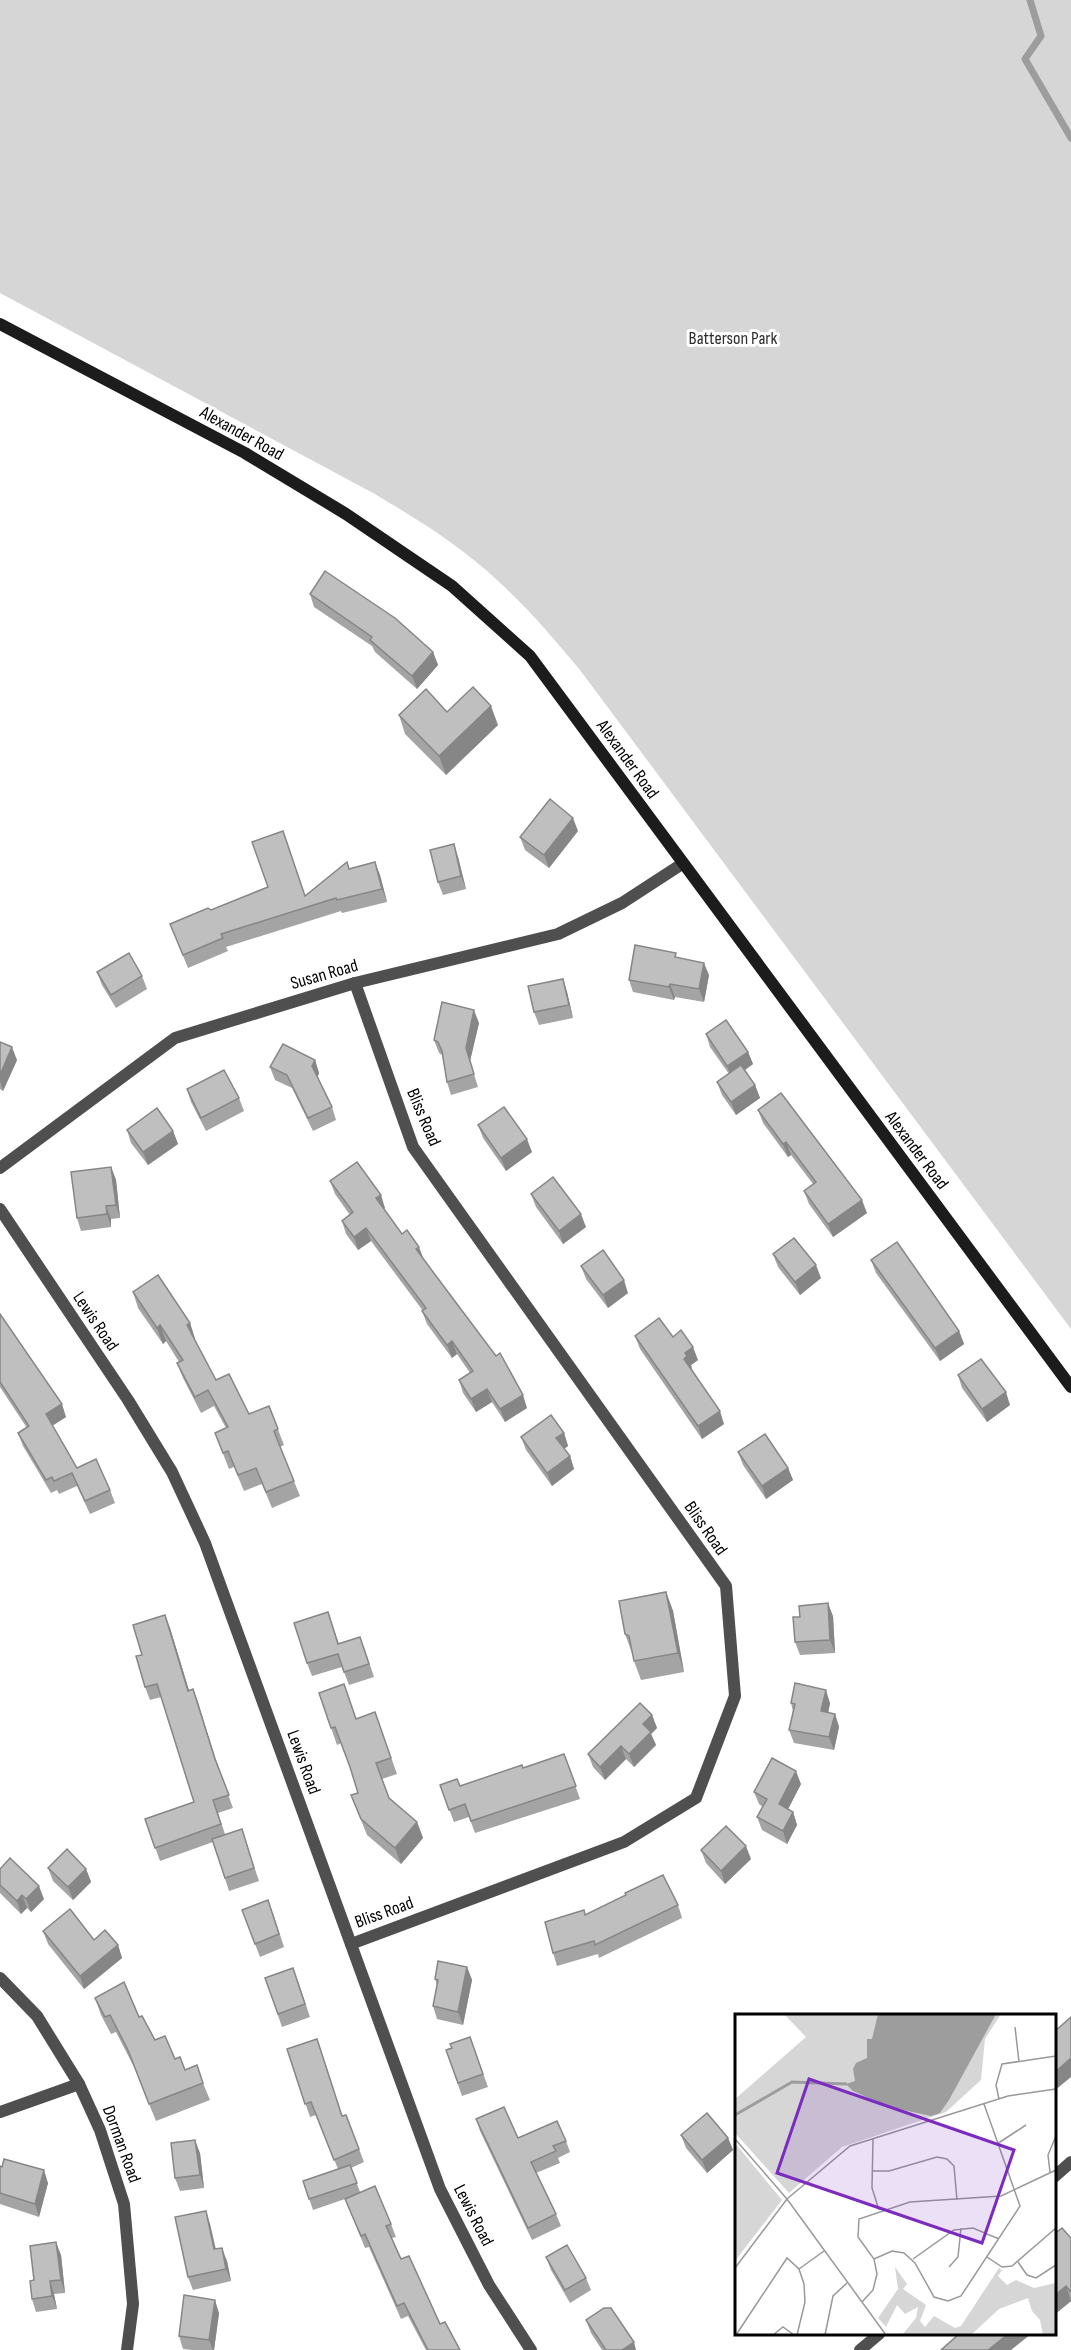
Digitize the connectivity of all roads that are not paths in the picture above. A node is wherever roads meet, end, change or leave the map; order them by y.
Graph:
1 (0, 324) edge
2 (682, 864) junction
3 (355, 983) junction
4 (0, 1168) edge
5 (0, 1209) edge
6 (1071, 1387) edge
7 (351, 1944) junction
8 (0, 1978) edge
9 (79, 2084) junction
10 (0, 2112) edge
11 (1071, 2162) edge
12 (1056, 2175) edge
13 (878, 2335) edge
14 (127, 2350) edge
15 (531, 2350) edge
16 (860, 2350) edge

1 - 2 street, Alexander Road
2 - 3 street, Susan Road
2 - 6 street, Alexander Road
3 - 4 street, Susan Road
3 - 7 street, Bliss Road
5 - 7 street, Lewis Road
7 - 15 street, Lewis Road
8 - 9 street, Dorman Road
9 - 10 street
9 - 14 street, Dorman Road
11 - 12 street
13 - 16 street

